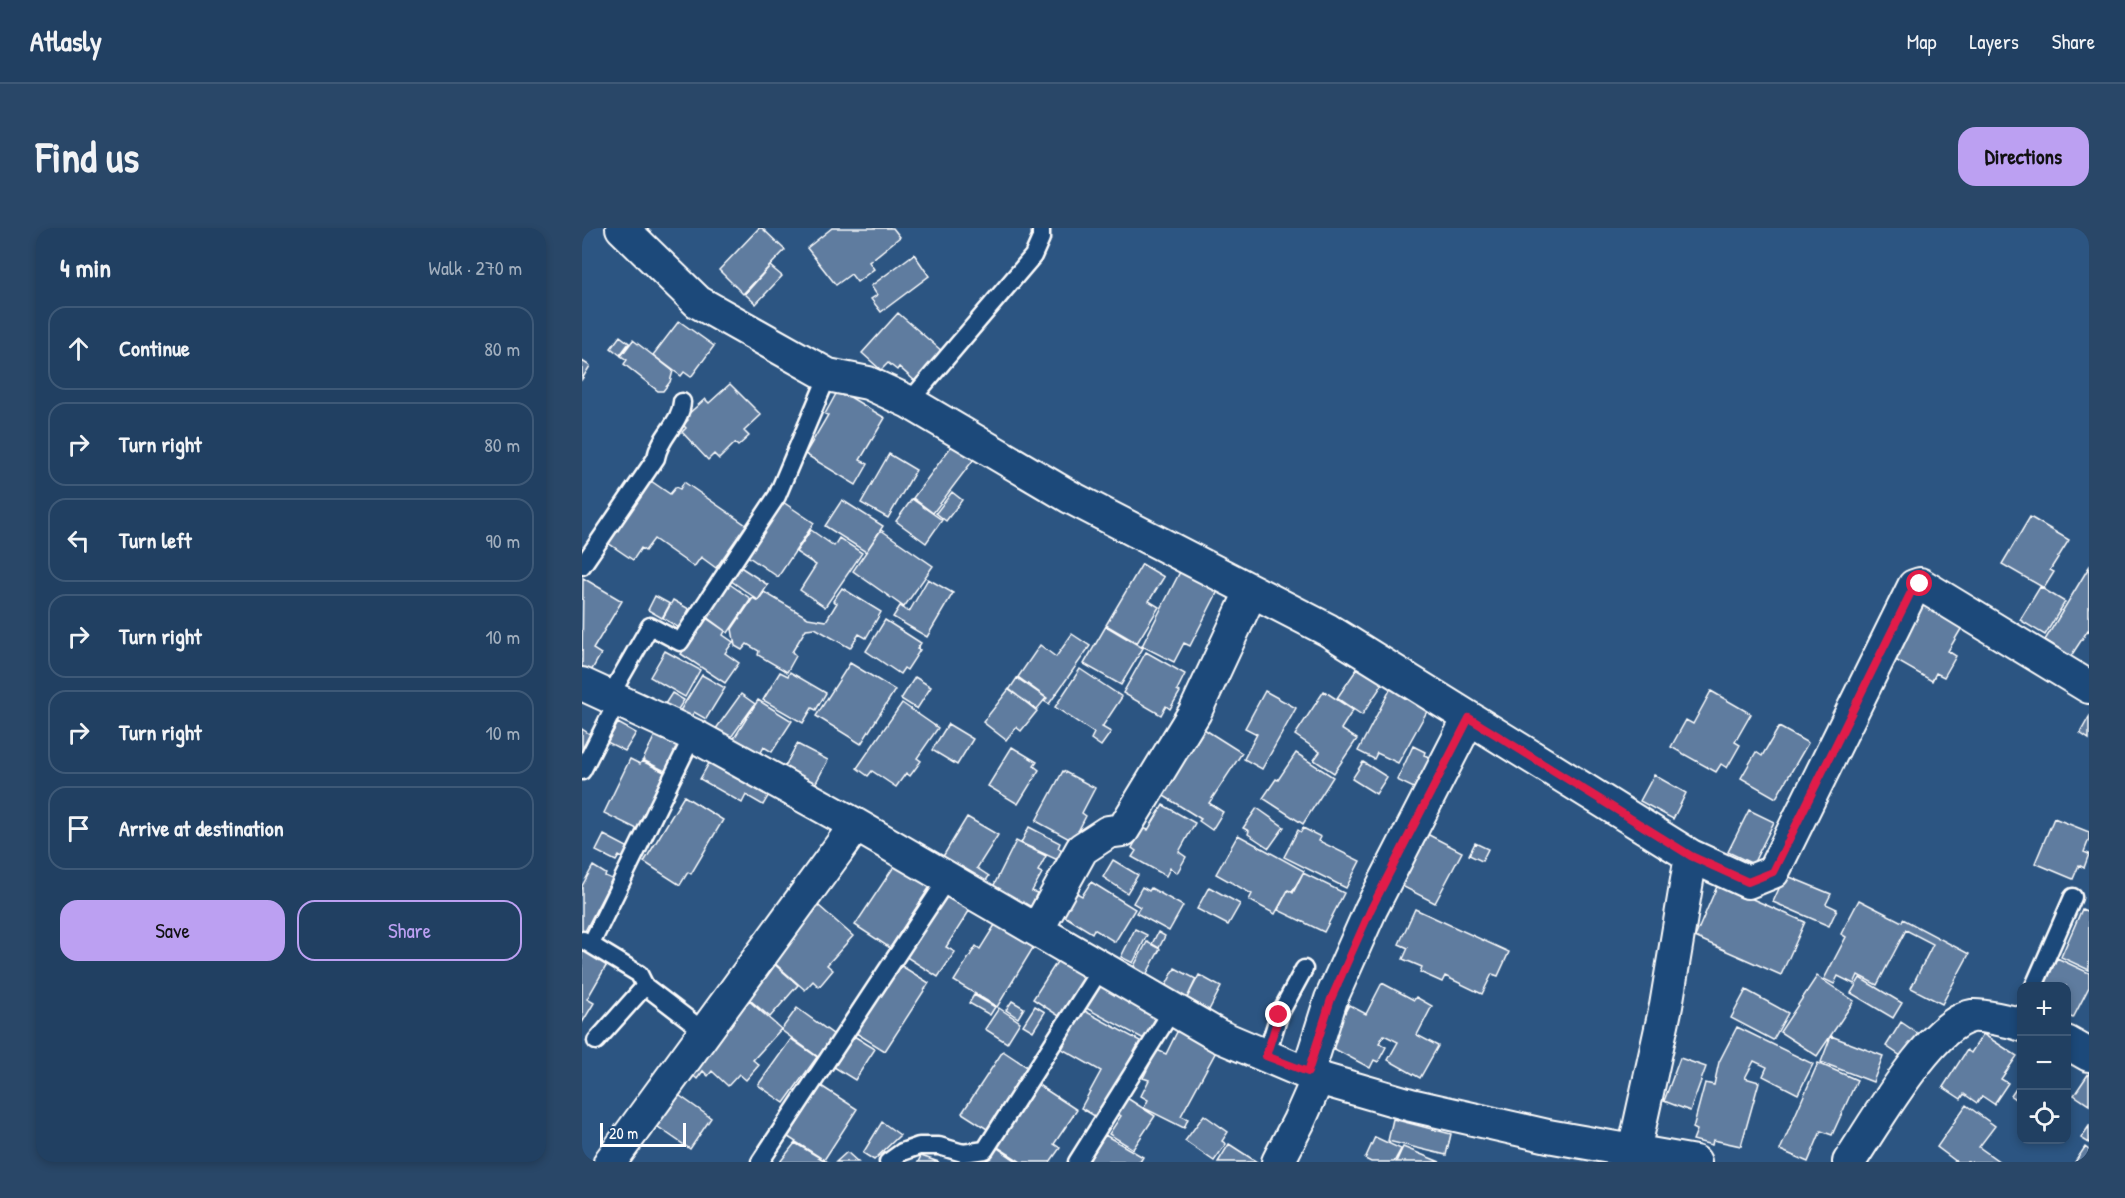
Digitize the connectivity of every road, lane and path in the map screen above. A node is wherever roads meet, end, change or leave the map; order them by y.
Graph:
1 (622, 228) edge
2 (1041, 228) edge
3 (828, 375) junction
4 (682, 402) dead end
5 (909, 402) junction
6 (582, 566) edge
7 (1251, 592) junction
8 (2089, 687) edge
9 (603, 693) edge
10 (1469, 718) junction
11 (693, 735) junction
12 (582, 771) edge
13 (856, 825) junction
14 (1691, 856) junction
15 (948, 878) junction
16 (2073, 897) dead end
17 (1038, 930) junction
18 (586, 942) edge
19 (1101, 968) junction
20 (1304, 969) dead end
21 (2036, 982) edge
22 (645, 986) junction
23 (1173, 1009) junction
24 (2017, 1021) edge
25 (705, 1032) junction
26 (596, 1041) dead end
27 (2071, 1044) edge
28 (2089, 1055) edge
29 (1266, 1056) junction
30 (1313, 1075) junction
31 (1634, 1150) junction
32 (901, 1157) edge
33 (610, 1162) edge
34 (760, 1162) edge
35 (888, 1162) edge
36 (1077, 1162) edge
37 (1278, 1162) edge
38 (1695, 1162) edge
39 (1850, 1162) edge

1 - 3 street
2 - 5 lane
3 - 5 street
3 - 9 lane
4 - 6 lane
5 - 7 street
7 - 10 street
7 - 17 street
8 - 14 street
9 - 11 street
9 - 12 lane
10 - 14 street
10 - 30 street
11 - 13 street
11 - 18 lane
13 - 15 street
13 - 25 street
14 - 31 street
15 - 17 street
15 - 34 lane
16 - 21 lane
17 - 19 street
18 - 22 lane
19 - 23 street
19 - 32 lane
20 - 29 lane
22 - 25 lane
22 - 26 lane
23 - 29 street
23 - 36 lane
24 - 39 street
25 - 33 street
27 - 28 street
29 - 30 street
30 - 31 street
30 - 37 street
31 - 38 street
32 - 35 lane

